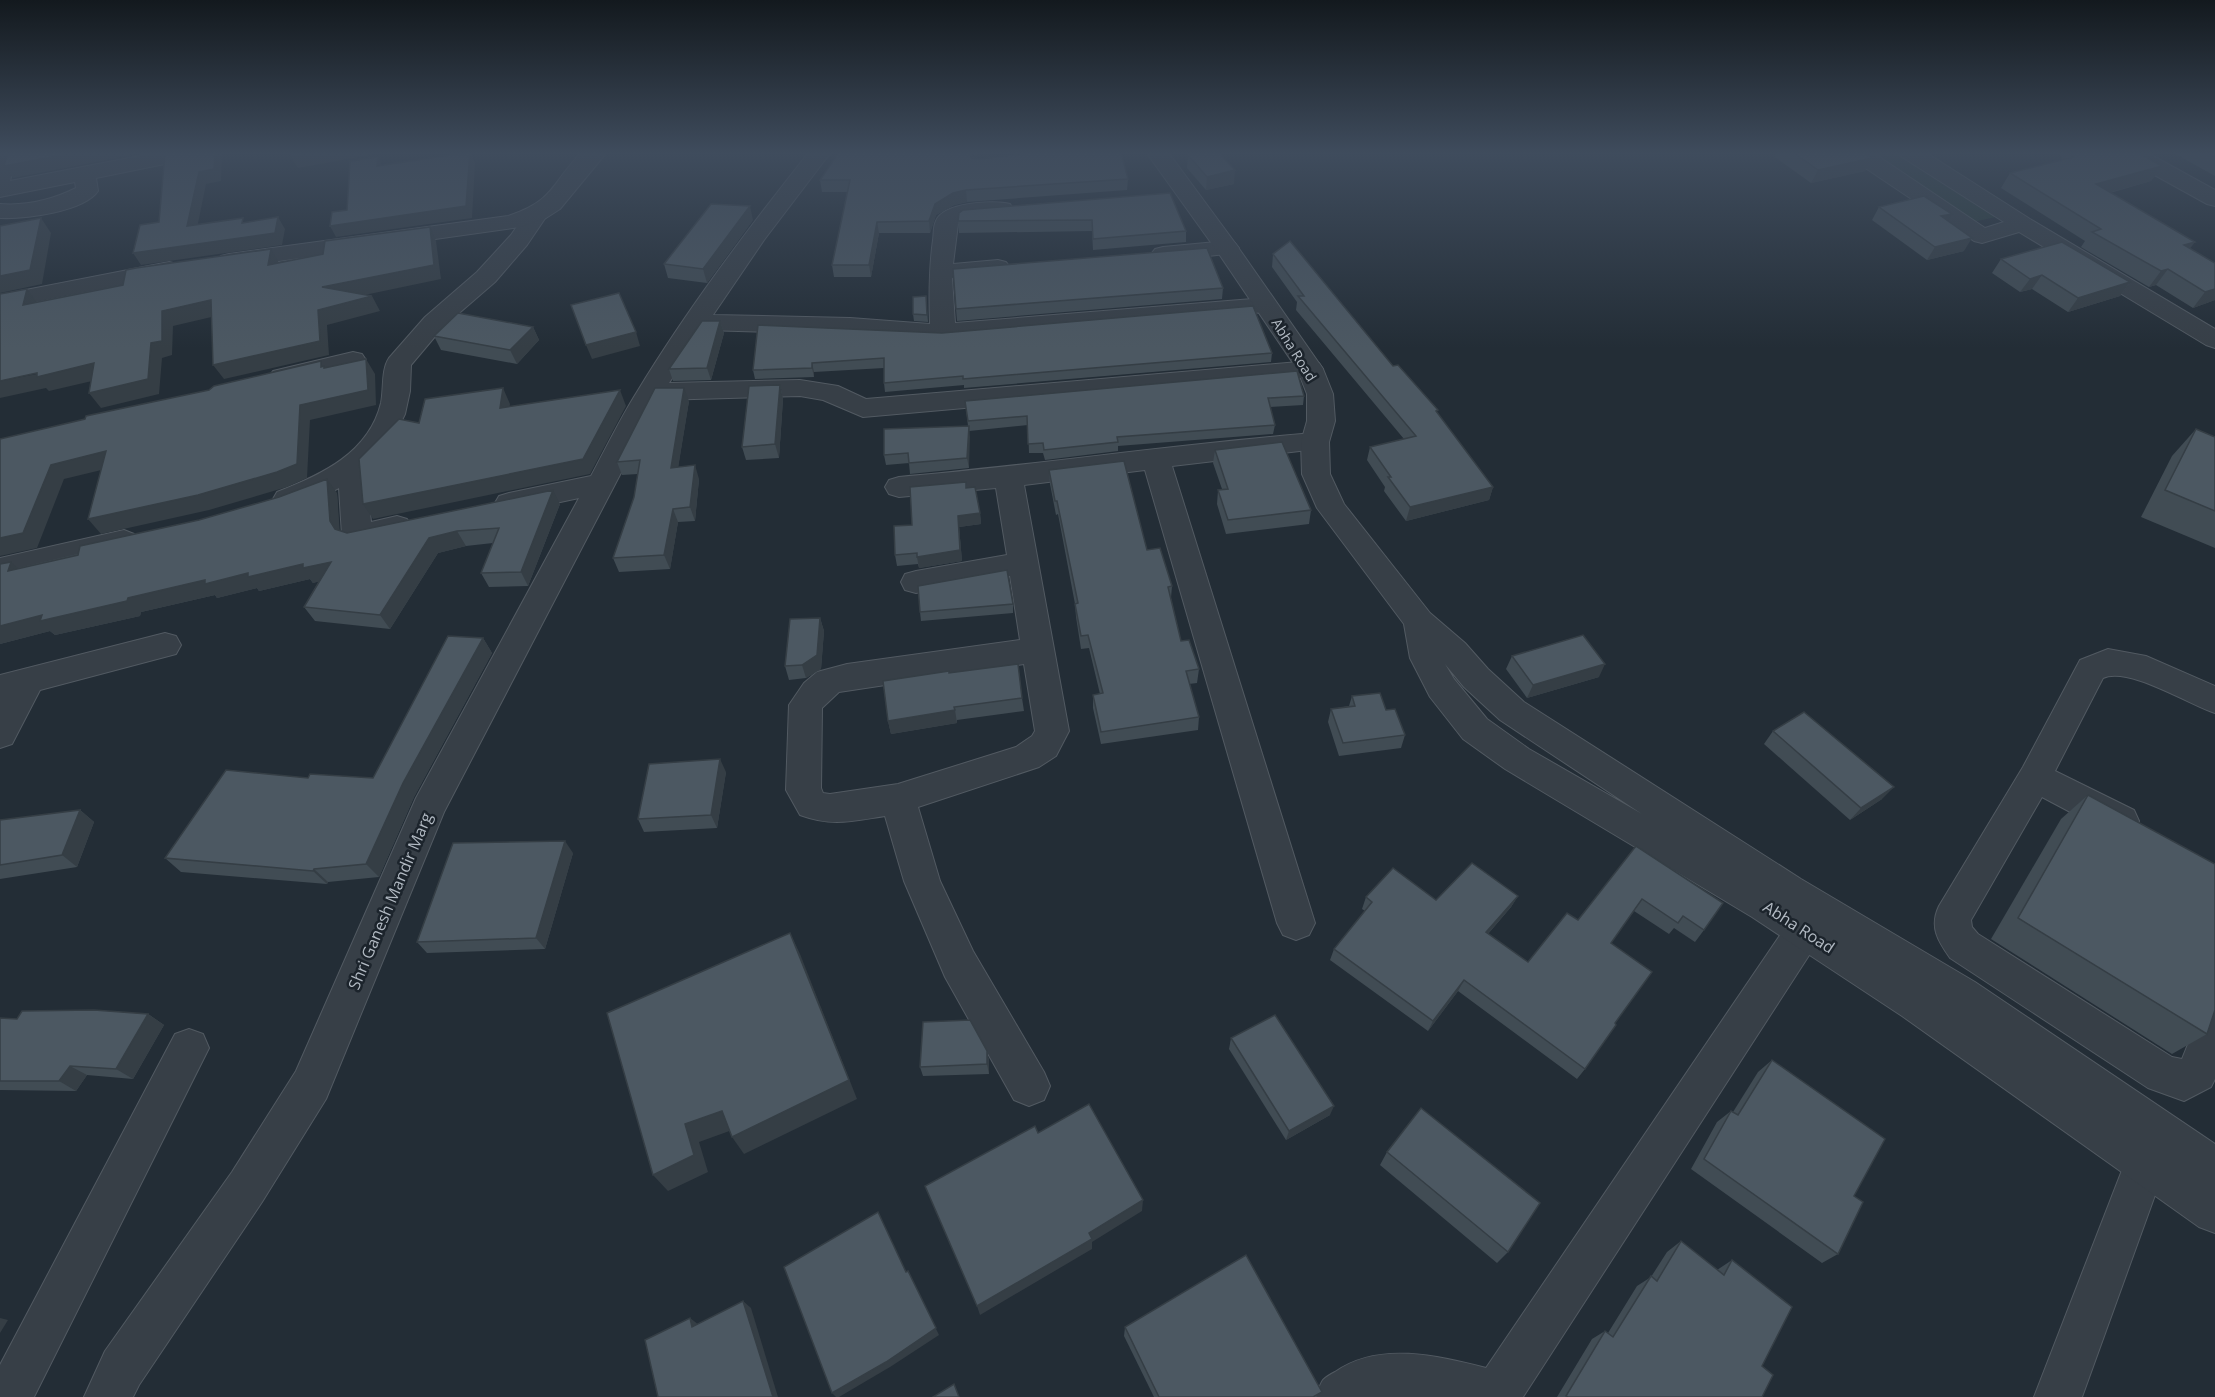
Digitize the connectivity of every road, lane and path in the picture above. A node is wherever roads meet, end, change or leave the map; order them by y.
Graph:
1 (527, 217) edge
2 (535, 217) edge
3 (770, 217) edge
4 (951, 217) edge
5 (1197, 217) edge
6 (1954, 217) edge
7 (2011, 217) edge
8 (2022, 224) junction
9 (1227, 248) junction
10 (1141, 256) edge
11 (1024, 265) edge
12 (940, 272) junction
13 (0, 302) edge
14 (1265, 305) junction
15 (696, 322) junction
16 (943, 332) junction
17 (2215, 340) edge
18 (353, 360) edge
19 (1310, 369) junction
20 (262, 382) edge
21 (650, 392) junction
22 (1315, 442) junction
23 (1156, 459) junction
24 (352, 470) junction
25 (1008, 477) junction
26 (601, 484) junction
27 (898, 487) dead end
28 (267, 506) edge
29 (485, 508) edge
30 (427, 520) edge
31 (149, 536) edge
32 (1023, 563) junction
33 (0, 569) edge
34 (916, 582) dead end
35 (1419, 621) junction
36 (165, 645) dead end
37 (1038, 650) junction
38 (14, 684) edge
39 (2215, 700) edge
40 (0, 734) edge
41 (2035, 777) junction
42 (898, 798) junction
43 (2151, 836) edge
44 (1296, 923) dead end
45 (1804, 931) junction
46 (1984, 960) junction
47 (1961, 995) junction
48 (2215, 1025) edge
49 (189, 1048) dead end
50 (1029, 1086) dead end
51 (2146, 1162) junction
52 (2215, 1170) edge
53 (2215, 1211) edge
54 (1496, 1396) edge
55 (9, 1397) edge
56 (108, 1397) edge
57 (1340, 1397) edge
58 (2058, 1397) edge

1 - 13 street
2 - 24 street
3 - 15 street
4 - 12 street
5 - 9 street, Abha Road
6 - 8 street
7 - 8 street
8 - 17 street
9 - 10 street
9 - 14 street, Abha Road
11 - 12 street
12 - 16 street
14 - 16 street
14 - 19 street, Abha Road
15 - 16 street
15 - 21 street, Shri Ganesh Mandir Marg
18 - 20 street
19 - 21 street
19 - 22 street, Abha Road
21 - 26 street, Shri Ganesh Mandir Marg
22 - 23 street
22 - 35 street, Abha Road
23 - 25 street
23 - 44 street
24 - 28 street
24 - 30 street
25 - 27 street
25 - 32 street
26 - 29 street
26 - 56 street, Shri Ganesh Mandir Marg
31 - 33 street
32 - 34 street
32 - 37 street
35 - 45 street, Abha Road
35 - 47 street, Abha Road
36 - 38 street
37 - 42 street
37 - 42 street
38 - 40 street
39 - 41 street
41 - 43 street
41 - 46 street
42 - 50 street
45 - 51 street, Abha Road
45 - 54 street
46 - 47 street
46 - 48 street
47 - 52 street, Abha Road
49 - 55 street
51 - 53 street, Abha Road
51 - 58 street
54 - 57 street

